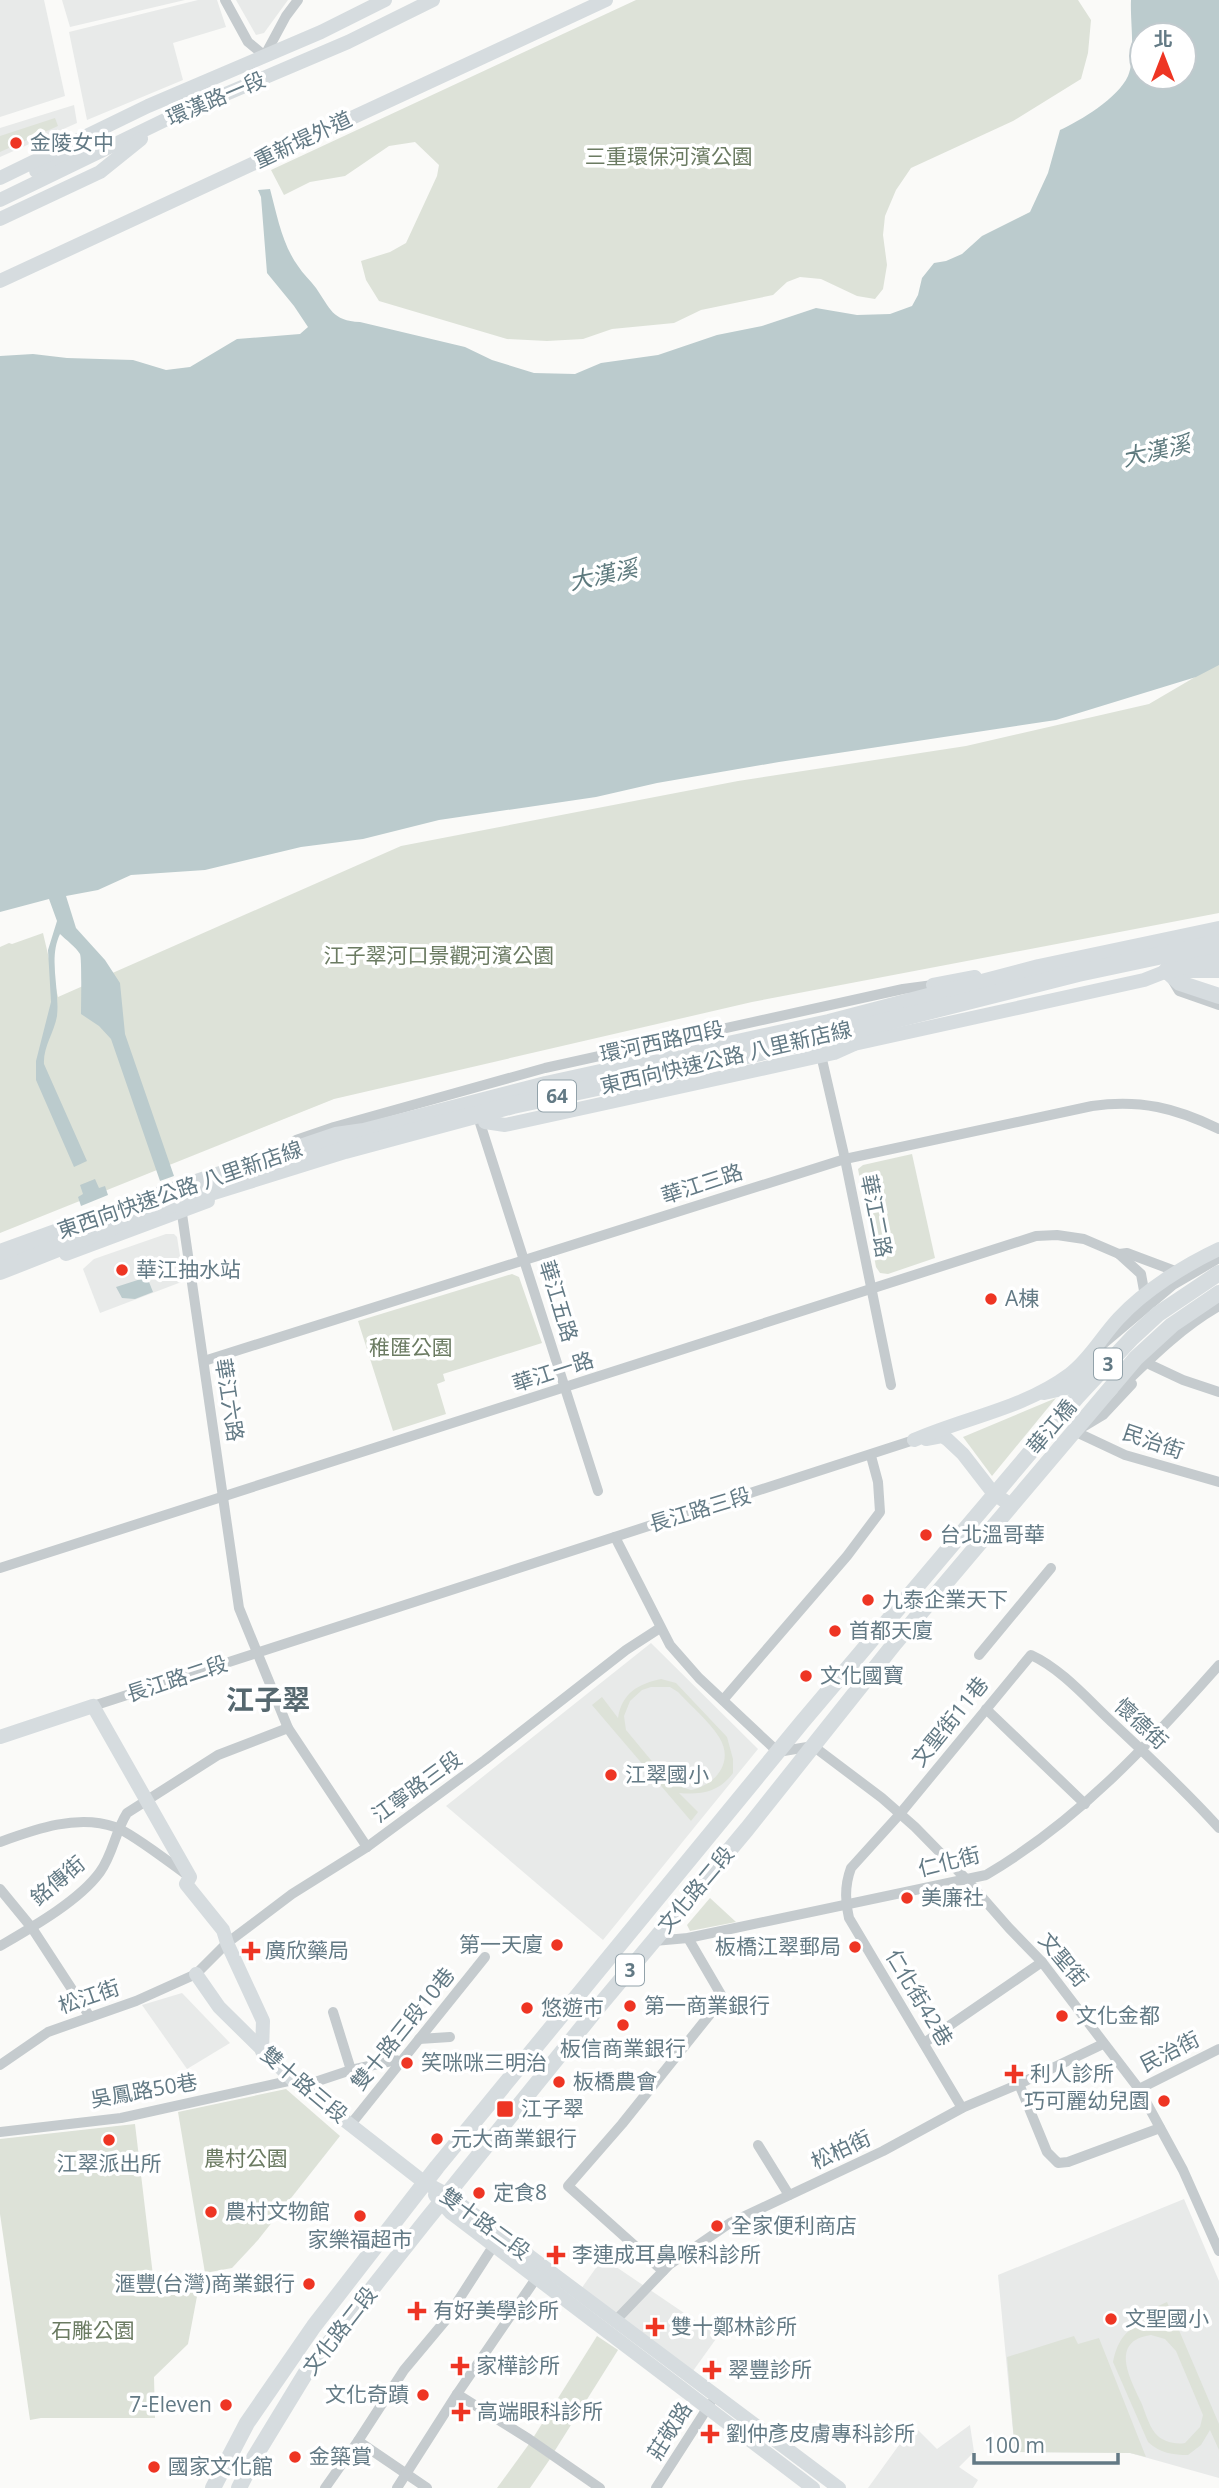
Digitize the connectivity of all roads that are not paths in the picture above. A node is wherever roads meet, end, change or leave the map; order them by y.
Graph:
1 (225, 0) edge
2 (298, 0) edge
3 (386, 0) edge
4 (433, 0) edge
5 (606, 0) edge
6 (265, 56) junction
7 (272, 76) junction
8 (148, 106) junction
9 (167, 119) junction
10 (0, 178) edge
11 (0, 188) edge
12 (0, 200) edge
13 (0, 219) edge
14 (0, 281) edge
15 (1219, 930) edge
16 (1219, 944) edge
17 (1162, 952) junction
18 (1219, 959) edge
19 (1126, 962) junction
20 (1167, 971) junction
21 (1219, 971) edge
22 (933, 985) junction
23 (1219, 994) edge
24 (1219, 1004) edge
25 (854, 1044) junction
26 (821, 1055) junction
27 (482, 1122) junction
28 (1219, 1129) edge
29 (336, 1136) junction
30 (845, 1159) junction
31 (176, 1191) junction
32 (182, 1210) junction
33 (1219, 1249) edge
34 (0, 1251) edge
35 (1119, 1254) junction
36 (1219, 1258) edge
37 (525, 1261) junction
38 (1219, 1264) edge
39 (0, 1271) edge
40 (1175, 1271) junction
41 (1219, 1273) edge
42 (0, 1279) edge
43 (870, 1290) junction
44 (1219, 1293) edge
45 (1145, 1296) junction
46 (1219, 1306) edge
47 (1219, 1313) edge
48 (1084, 1360) junction
49 (204, 1361) junction
50 (1151, 1365) junction
51 (891, 1385) dead end
52 (564, 1389) junction
53 (1044, 1392) junction
54 (1219, 1392) edge
55 (1001, 1410) junction
56 (1072, 1434) junction
57 (914, 1440) junction
58 (963, 1454) junction
59 (871, 1456) junction
60 (1013, 1473) joint
61 (1219, 1482) edge
62 (598, 1491) dead end
63 (994, 1494) junction
64 (224, 1496) junction
65 (1011, 1505) junction
66 (615, 1537) junction
67 (0, 1568) edge
68 (1051, 1568) dead end
69 (354, 1622) joint
70 (660, 1628) junction
71 (257, 1653) junction
72 (979, 1655) dead end
73 (1031, 1655) joint
74 (1219, 1665) edge
75 (723, 1700) junction
76 (93, 1706) junction
77 (986, 1709) junction
78 (288, 1728) junction
79 (0, 1737) edge
80 (813, 1746) junction
81 (1142, 1751) junction
82 (778, 1752) junction
83 (145, 1800) junction
84 (1085, 1804) junction
85 (899, 1815) junction
86 (118, 1827) junction
87 (1219, 1828) edge
88 (0, 1842) edge
89 (367, 1847) junction
90 (190, 1877) junction
91 (966, 1879) junction
92 (0, 1889) edge
93 (846, 1905) junction
94 (32, 1928) junction
95 (688, 1938) junction
96 (653, 1941) junction
97 (227, 1943) junction
98 (0, 1946) edge
99 (485, 1957) dead end
100 (1042, 1962) junction
101 (196, 1974) junction
102 (332, 2012) dead end
103 (90, 2017) junction
104 (450, 2037) dead end
105 (419, 2039) junction
106 (924, 2043) junction
107 (1103, 2044) junction
108 (1219, 2049) edge
109 (262, 2051) junction
110 (400, 2062) junction
111 (0, 2065) edge
112 (351, 2070) junction
113 (294, 2081) junction
114 (1019, 2084) junction
115 (1139, 2089) junction
116 (962, 2108) junction
117 (351, 2124) junction
118 (1160, 2128) junction
119 (0, 2132) edge
120 (758, 2145) dead end
121 (425, 2183) junction
122 (789, 2195) junction
123 (445, 2199) junction
124 (494, 2245) junction
125 (1219, 2251) edge
126 (663, 2271) junction
127 (537, 2277) junction
128 (616, 2320) junction
129 (457, 2394) junction
130 (716, 2394) junction
131 (708, 2407) junction
132 (358, 2441) junction
133 (406, 2474) junction
134 (213, 2488) edge
135 (239, 2488) edge
136 (325, 2488) edge
137 (397, 2488) edge
138 (427, 2488) edge
139 (600, 2488) edge
140 (656, 2488) edge
141 (813, 2488) edge
142 (839, 2488) edge

1 - 6 street
2 - 6 street
3 - 6 street, 環漢路一段
4 - 7 street, 環漢路一段
5 - 14 street, 重新堤外道
6 - 7 street
6 - 8 street, 環漢路一段
7 - 9 street, 環漢路一段
8 - 10 street, 環漢路一段
8 - 11 street
9 - 12 street, 環漢路一段
9 - 13 street
15 - 29 highway, 東西向快速公路 八里新店線 / 64
16 - 17 street, 環河西路四段
16 - 19 highway, 東西向快速公路 八里新店線 / 64
17 - 20 street
17 - 22 street, 環河西路四段
17 - 31 street, 環河西路四段
18 - 20 highway
19 - 27 highway
19 - 39 highway, 東西向快速公路 八里新店線 / 64
20 - 21 street, 環河西路四段
20 - 23 main road
20 - 24 street
20 - 25 street, 環河西路四段
22 - 29 highway
22 - 31 street, 環河西路四段
25 - 26 street, 環河西路四段
25 - 27 street, 環河西路四段
26 - 27 street, 環河西路四段
26 - 30 street, 華江二路
27 - 32 street, 環河西路四段
27 - 37 street, 華江五路
28 - 30 street, 華江三路
29 - 34 highway, 東西向快速公路 八里新店線 / 64
30 - 37 street, 華江三路
30 - 43 street, 華江二路
31 - 32 street, 華江六路
31 - 34 street, 環河西路四段
32 - 42 street, 環河西路四段
32 - 49 street, 華江六路
33 - 40 street
35 - 40 street, 華江一路
35 - 43 street, 華江一路
35 - 45 street, 華江一路
36 - 48 street
37 - 49 street, 華江三路
37 - 52 street, 華江五路
38 - 53 main road
40 - 45 street
41 - 60 main road, 華江橋 / 3
43 - 51 street, 華江二路
43 - 52 street, 華江一路
44 - 56 main road, 文化路二段 / 3
45 - 48 street
46 - 56 street
47 - 50 street, 文化路二段
48 - 53 street, 長江路三段
49 - 64 street, 華江六路
50 - 54 street
50 - 56 street, 文化路二段
52 - 62 street, 華江五路
52 - 64 street, 華江一路
53 - 55 street, 長江路三段
55 - 57 street, 長江路三段
55 - 58 street
56 - 61 street, 民治街
56 - 65 main road, 文化路二段 / 3
57 - 58 street
57 - 59 street, 長江路三段
58 - 63 street
59 - 66 street, 長江路三段
59 - 75 street
60 - 63 main road, 文化路二段 / 3
63 - 65 street
63 - 82 main road, 文化路二段 / 3
64 - 67 street, 華江一路
64 - 71 street, 華江六路
65 - 80 main road, 文化路二段 / 3
66 - 69 street, 長江路三段
66 - 70 street
68 - 72 street
69 - 71 street, 長江路二段
70 - 75 street
70 - 89 street, 江寧路三段
71 - 76 street, 長江路二段
71 - 78 street, 華江六路
73 - 77 street, 文聖街11巷
73 - 81 street, 懷德街
74 - 81 street, 仁化街
75 - 82 street
76 - 79 street, 長江路二段
76 - 83 street
77 - 84 street
77 - 85 street, 文聖街11巷
78 - 83 street
78 - 89 street, 華江六路
80 - 82 street
80 - 85 street, 文聖街
80 - 96 main road, 文化路二段 / 3
81 - 84 street, 仁化街
81 - 87 street, 懷德街
82 - 121 main road, 文化路二段 / 3
83 - 86 street
83 - 90 street
84 - 91 street, 仁化街
85 - 91 street, 文聖街
85 - 93 street, 文聖街11巷
86 - 88 street
86 - 90 street
86 - 94 street, 銘傳街
89 - 97 street, 江寧路三段
90 - 97 street
91 - 93 street, 仁化街
91 - 100 street, 文聖街
92 - 94 street
93 - 95 street, 仁化街
93 - 106 street, 仁化街42巷
94 - 98 street, 銘傳街
94 - 103 street
95 - 96 street, 仁化街
95 - 126 street
96 - 123 main road, 文化路二段 / 3
97 - 101 street, 江寧路三段
97 - 109 street
99 - 105 street, 雙十路三段10巷
100 - 106 street
100 - 107 street, 文聖街
101 - 103 street, 松江街
101 - 109 street, 雙十路三段
102 - 112 street
103 - 111 street, 松江街
104 - 105 street
105 - 110 street, 雙十路三段10巷
106 - 116 street, 仁化街42巷
107 - 114 street, 松柏街
107 - 115 street, 文聖街
108 - 115 street, 民治街
109 - 113 street, 雙十路三段
110 - 112 street, 吳鳳路50巷
110 - 117 street, 雙十路三段10巷
112 - 113 street, 吳鳳路50巷
113 - 117 street, 雙十路三段
113 - 119 street, 吳鳳路50巷
114 - 116 street, 松柏街
114 - 118 street
115 - 118 street, 文聖街
116 - 122 street, 松柏街
117 - 121 street, 雙十路三段
118 - 125 street, 文聖街
120 - 122 street
121 - 123 street, 雙十路二段
121 - 134 main road, 文化路二段 / 3
122 - 126 street, 松柏街
123 - 124 street, 雙十路二段
123 - 128 street, 雙十路二段
123 - 135 main road, 文化路二段 / 3
124 - 127 street, 雙十路二段
124 - 132 street
126 - 128 street, 松柏街
127 - 129 street
127 - 131 street, 雙十路二段
128 - 130 street, 雙十路二段
129 - 133 street
129 - 139 street
130 - 131 street, 莊敬路
130 - 142 street, 雙十路二段
131 - 140 street, 莊敬路
131 - 141 street, 雙十路二段
132 - 133 street
132 - 136 street
133 - 137 street
133 - 138 street

